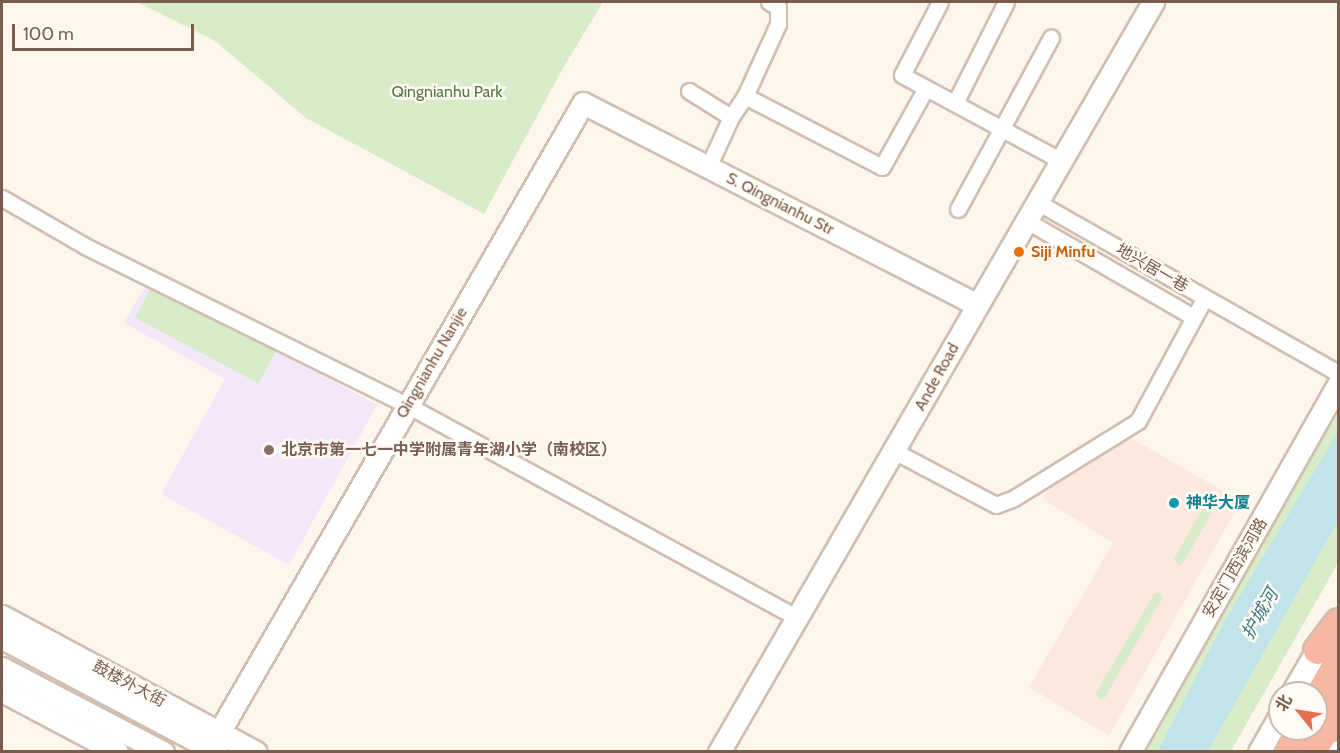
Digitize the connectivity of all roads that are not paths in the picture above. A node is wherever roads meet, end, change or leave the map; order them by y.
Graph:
1 (770, 2) edge
2 (940, 2) edge
3 (1006, 2) edge
4 (1153, 2) edge
5 (1051, 39) dead end
6 (926, 88) junction
7 (689, 91) dead end
8 (745, 96) junction
9 (955, 103) junction
10 (731, 117) junction
11 (1003, 129) junction
12 (1060, 160) junction
13 (708, 167) junction
14 (2, 198) edge
15 (1037, 202) junction
16 (958, 208) dead end
17 (1027, 221) junction
18 (1204, 299) junction
19 (977, 305) junction
20 (1193, 317) junction
21 (1338, 373) edge
22 (1338, 384) edge
23 (407, 405) junction
24 (894, 452) junction
25 (1338, 612) edge
26 (2, 616) edge
27 (796, 617) junction
28 (1338, 622) edge
29 (2, 638) edge
30 (1328, 655) edge
31 (2, 668) edge
32 (1303, 681) edge
33 (1321, 681) edge
34 (2, 691) edge
35 (1338, 705) edge
36 (1268, 736) edge
37 (215, 744) edge
38 (117, 752) edge
39 (163, 752) edge
40 (256, 752) edge
41 (718, 752) edge
42 (1130, 752) edge
43 (1259, 752) edge
44 (1312, 752) edge

1 - 8 street
2 - 6 street
3 - 9 street
4 - 12 street, Ande Road
5 - 11 street
6 - 8 street
6 - 9 street
7 - 10 street
8 - 10 street
9 - 11 street
10 - 13 street
11 - 12 street
11 - 16 street
12 - 15 street, Ande Road
13 - 19 street, S. Qingnianhu Str
13 - 23 street, Qingnianhu Nanjie
14 - 23 street
15 - 17 street, Ande Road
15 - 18 street, 地兴居一巷
17 - 19 street, Ande Road
17 - 20 street, 地兴居一巷
18 - 20 street
18 - 21 street, 地兴居一巷
19 - 24 street, Ande Road
20 - 24 street
22 - 42 street, 安定门西滨河路
23 - 27 street
23 - 37 street, Qingnianhu Nanjie
24 - 27 street, Ande Road
25 - 30 street
26 - 37 street, 鼓楼外大街
27 - 41 street, Ande Road
28 - 30 highway
29 - 37 street, 鼓楼外大街
30 - 32 street
30 - 33 highway
31 - 39 street
34 - 38 street
35 - 44 highway
36 - 43 street
37 - 40 street, 鼓楼外大街

